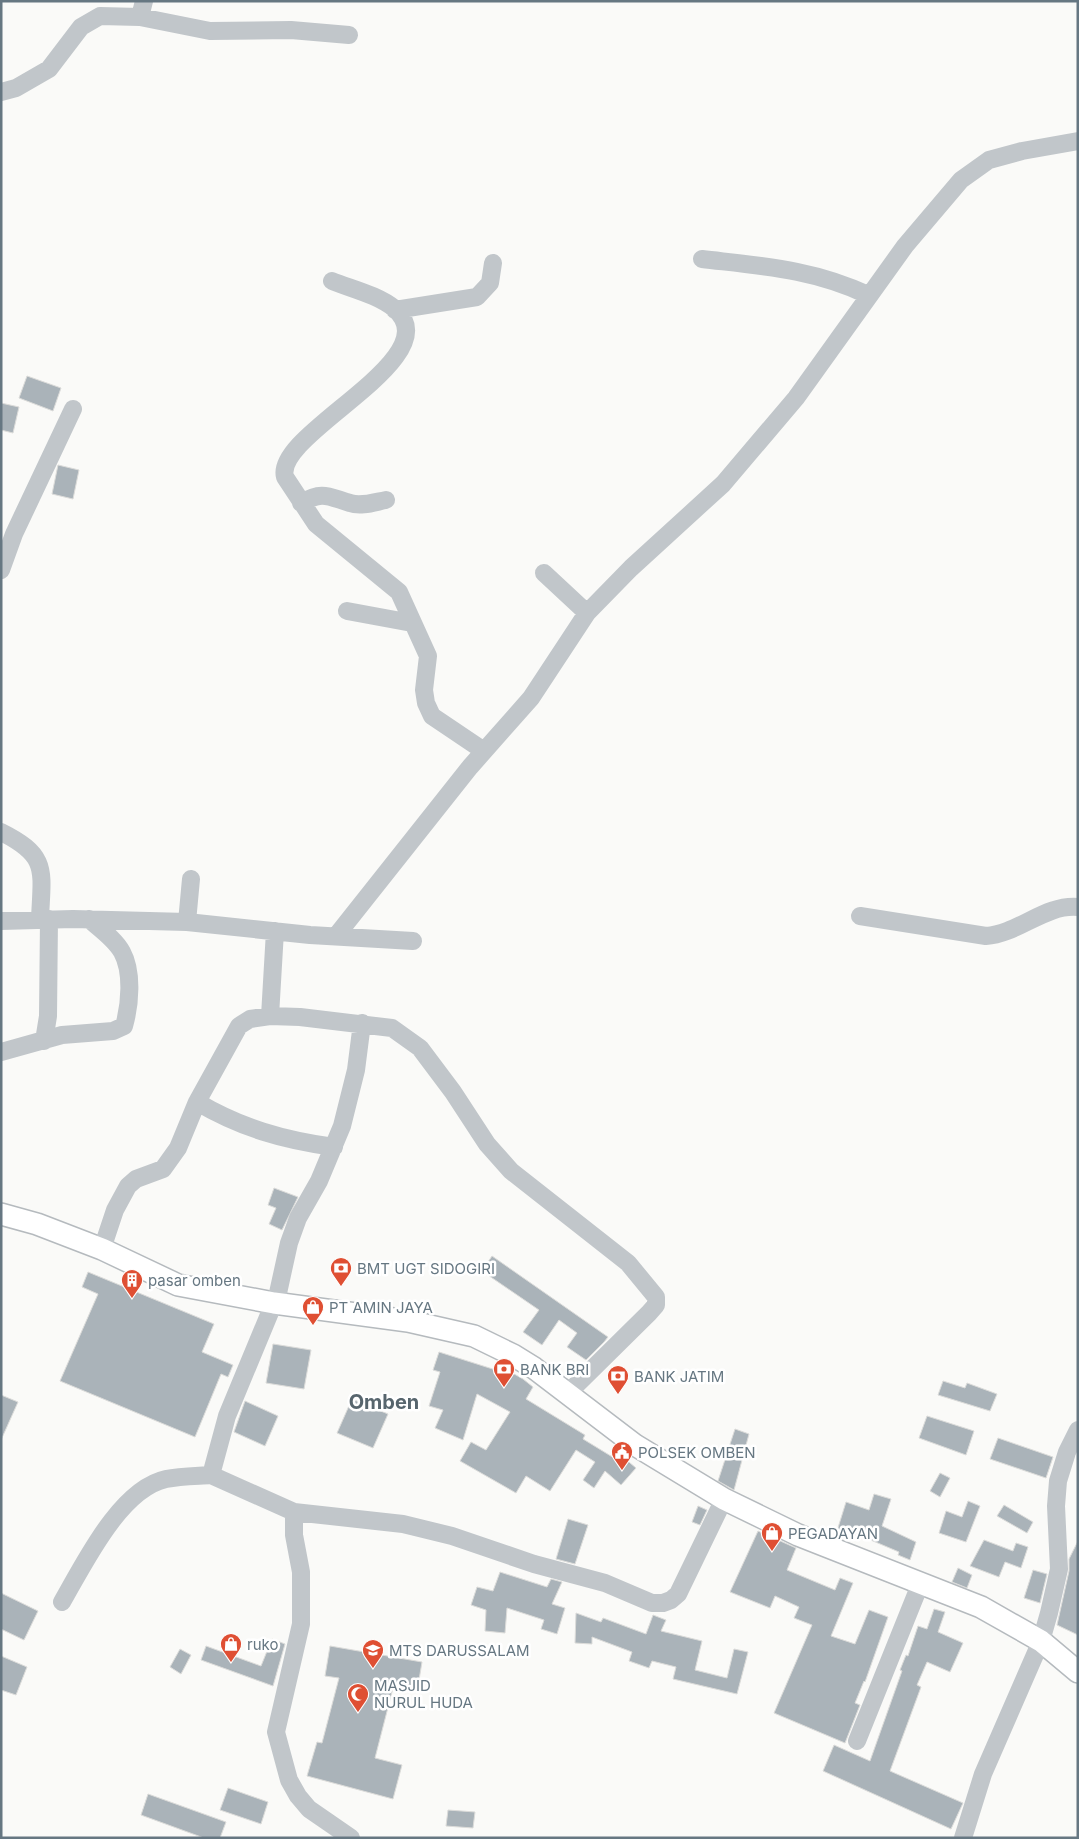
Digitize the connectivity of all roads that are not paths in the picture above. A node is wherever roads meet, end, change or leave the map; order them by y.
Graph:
1 (142, 9) edge
2 (349, 35) dead end
3 (1, 92) edge
4 (1078, 141) edge
5 (702, 259) dead end
6 (493, 263) dead end
7 (332, 281) dead end
8 (868, 295) junction
9 (395, 310) junction
10 (73, 409) dead end
11 (386, 500) dead end
12 (301, 502) junction
13 (1, 570) edge
14 (544, 573) dead end
15 (347, 611) dead end
16 (587, 612) junction
17 (412, 623) junction
18 (484, 752) junction
19 (1, 832) edge
20 (190, 879) dead end
21 (1078, 907) edge
22 (860, 916) dead end
23 (45, 919) junction
24 (89, 919) junction
25 (1, 921) edge
26 (187, 922) junction
27 (275, 930) junction
28 (336, 936) junction
29 (413, 941) dead end
30 (270, 1016) junction
31 (362, 1024) junction
32 (44, 1041) junction
33 (1, 1052) edge
34 (197, 1102) junction
35 (334, 1146) junction
36 (1, 1214) edge
37 (102, 1249) junction
38 (274, 1303) junction
39 (568, 1393) junction
40 (1078, 1430) edge
41 (211, 1475) junction
42 (724, 1499) junction
43 (294, 1512) junction
44 (921, 1582) junction
45 (62, 1602) dead end
46 (1041, 1641) junction
47 (1078, 1672) edge
48 (857, 1741) dead end
49 (351, 1838) edge
50 (963, 1838) edge

1 - 2 street
1 - 3 street
4 - 8 street
5 - 8 street
6 - 9 street
7 - 9 street
8 - 16 street
9 - 12 street
10 - 13 street
11 - 12 street
12 - 17 street
14 - 16 street
15 - 17 street
16 - 18 street
17 - 18 street
18 - 28 street
19 - 23 street
20 - 26 street
21 - 22 street
23 - 24 street
23 - 25 street
23 - 32 street
24 - 26 street
24 - 32 street
26 - 27 street
27 - 28 street
27 - 30 street
28 - 29 street
30 - 31 street
30 - 34 street
31 - 35 street
31 - 39 street
32 - 33 street
34 - 35 street
34 - 37 street
35 - 38 street
36 - 37 main road
37 - 38 main road
38 - 39 main road
38 - 41 street
39 - 42 main road
40 - 46 street
41 - 43 street
41 - 45 street
42 - 43 street
42 - 44 main road
43 - 49 street
44 - 46 main road
44 - 48 street
46 - 47 main road
46 - 50 street

